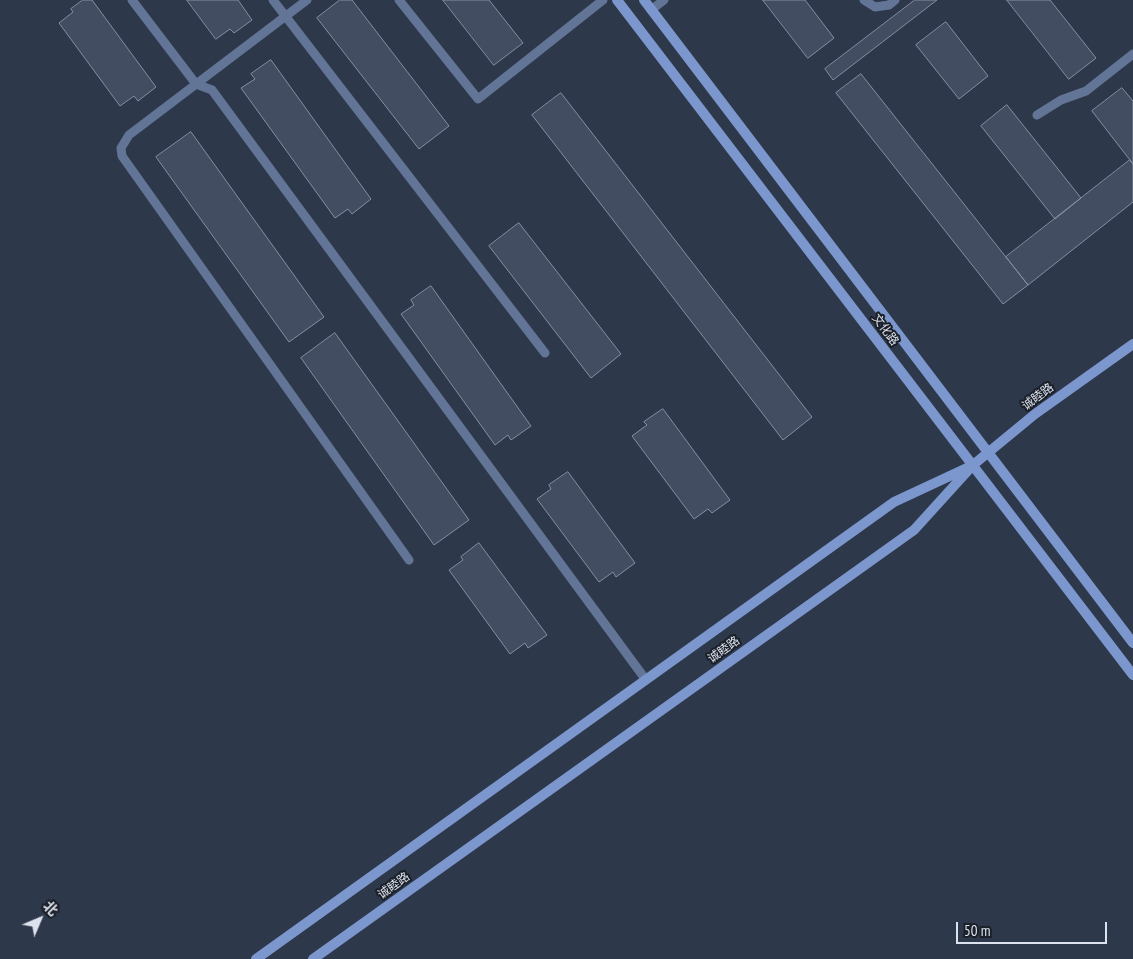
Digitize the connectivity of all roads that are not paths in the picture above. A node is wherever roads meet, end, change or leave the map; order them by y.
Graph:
1 (132, 0) edge
2 (273, 0) edge
3 (307, 0) edge
4 (400, 0) edge
5 (603, 0) edge
6 (617, 0) edge
7 (644, 0) edge
8 (664, 0) edge
9 (864, 0) edge
10 (895, 0) edge
11 (651, 10) junction
12 (286, 16) junction
13 (1133, 55) edge
14 (196, 84) junction
15 (1037, 115) dead end
16 (1133, 344) edge
17 (545, 354) dead end
18 (988, 452) junction
19 (973, 465) junction
20 (408, 560) dead end
21 (1133, 643) edge
22 (1133, 675) edge
23 (646, 680) junction
24 (256, 959) edge
25 (313, 959) edge

1 - 14 lane
2 - 12 lane
3 - 12 lane
4 - 5 lane
6 - 19 street, 文化路
7 - 11 street, 文化路
8 - 11 lane
9 - 10 lane
11 - 18 street, 文化路
12 - 14 lane
12 - 17 lane
13 - 15 lane
14 - 20 lane
14 - 23 lane
16 - 18 street, 诚睦路
18 - 19 street, 诚睦路
18 - 21 street, 文化路
19 - 22 street, 文化路
19 - 23 street
19 - 25 street, 诚睦路
23 - 24 street

